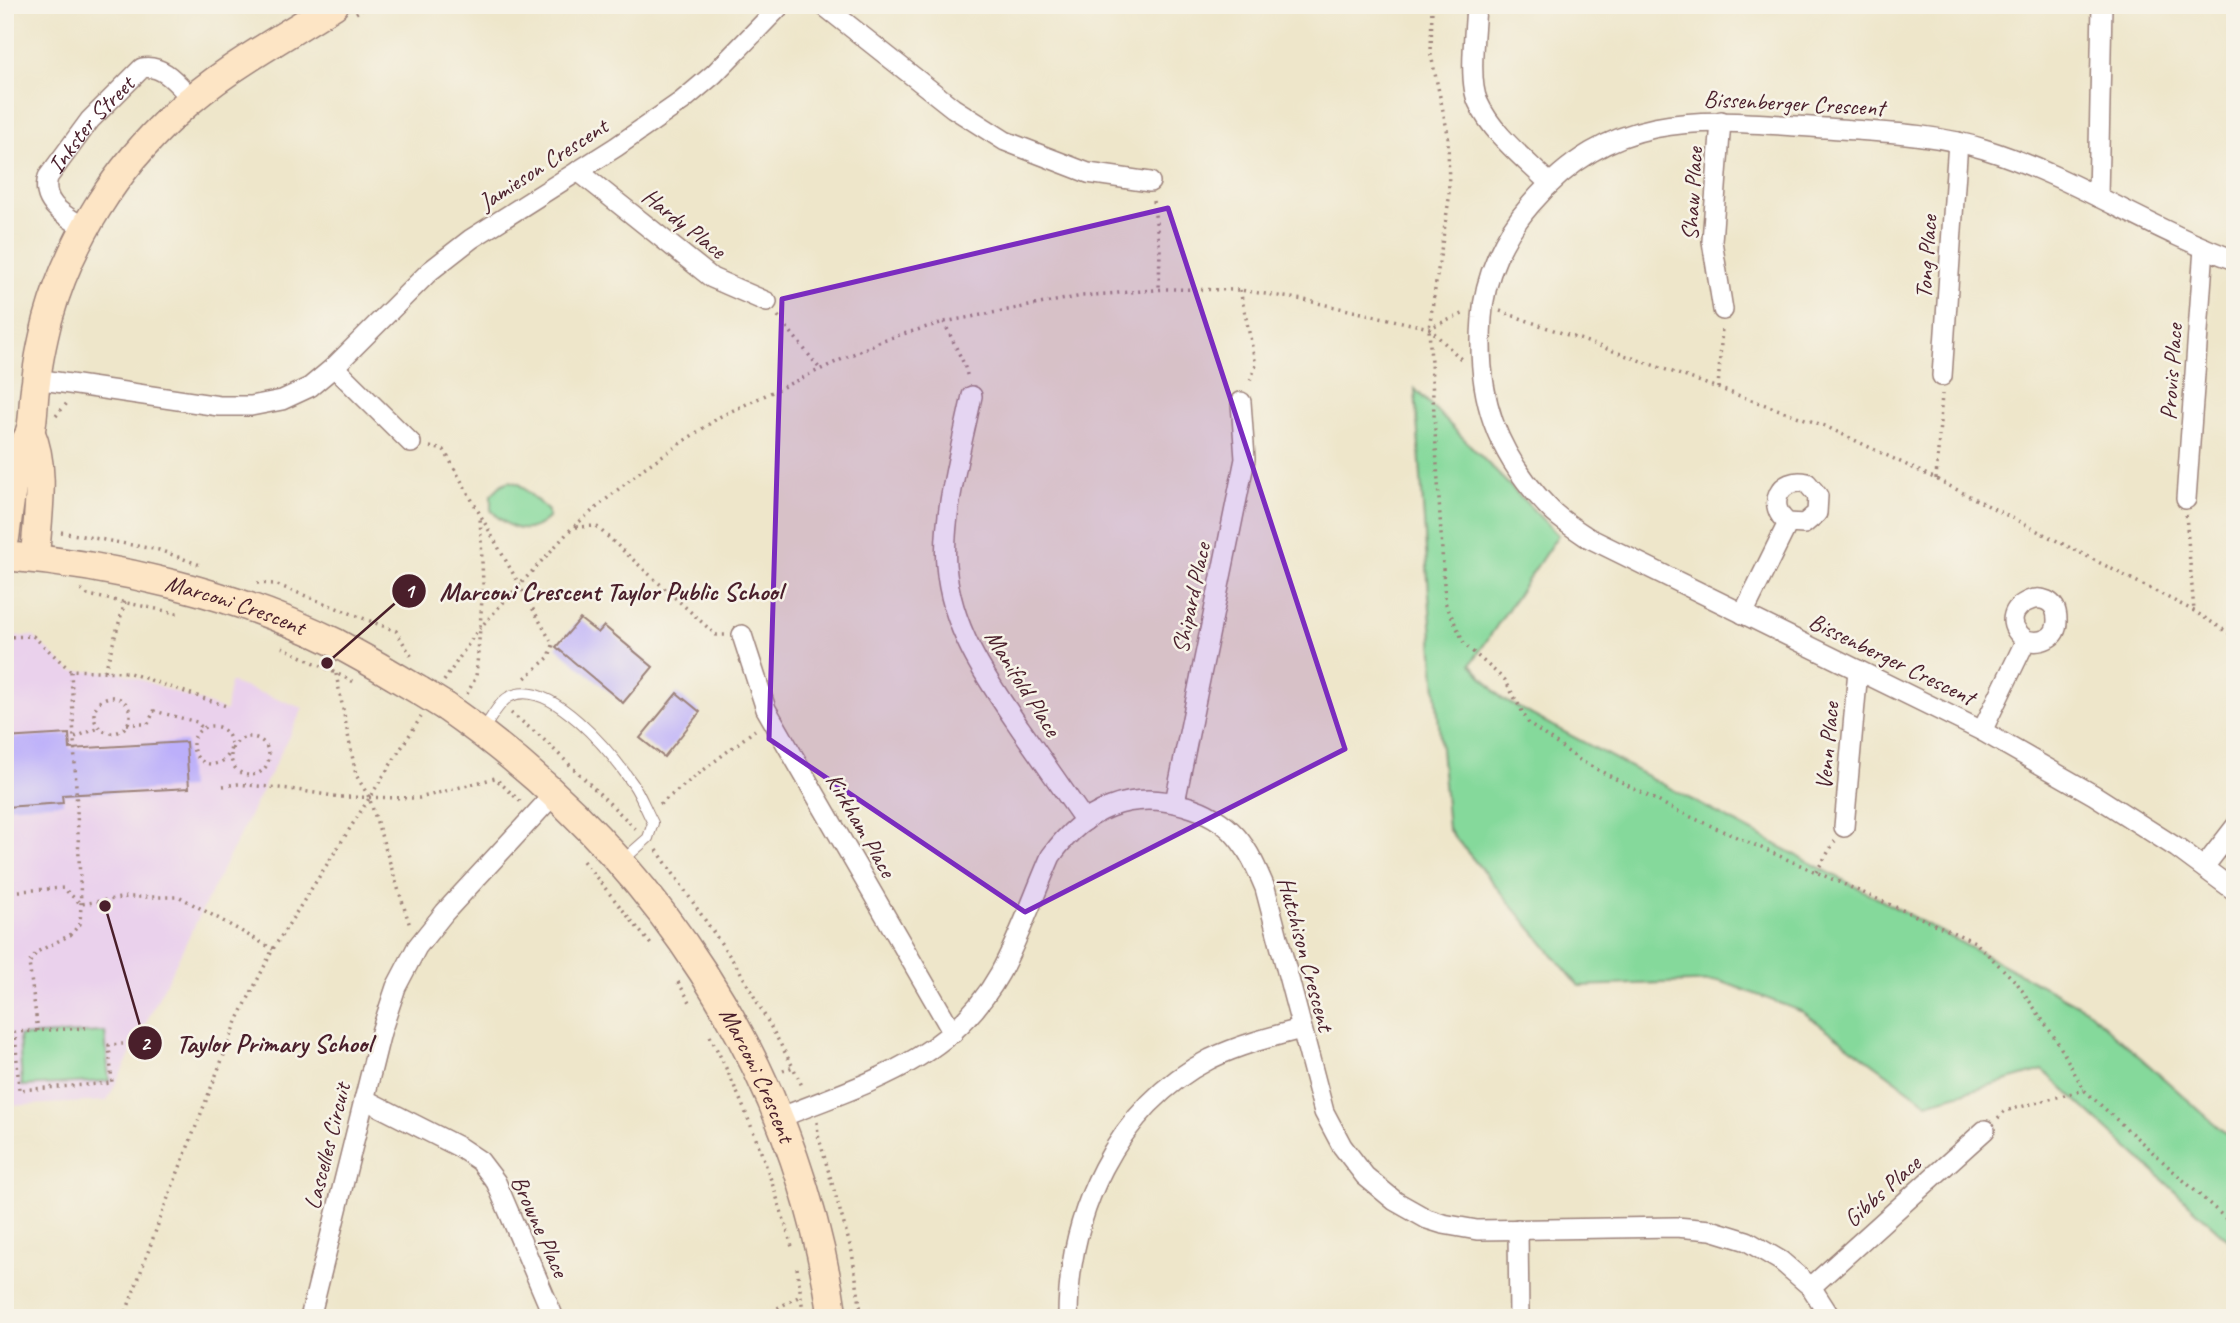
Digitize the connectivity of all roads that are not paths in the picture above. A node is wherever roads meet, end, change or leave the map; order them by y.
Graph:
1 (781, 5) edge
2 (823, 5) edge
3 (1476, 5) edge
4 (2102, 5) edge
5 (340, 12) edge
6 (192, 99) junction
7 (1721, 121) junction
8 (1958, 142) junction
9 (578, 171) junction
10 (1150, 182) road end
11 (1549, 183) junction
12 (2098, 197) junction
13 (86, 229) junction
14 (2204, 248) junction
15 (2235, 260) edge
16 (767, 302) road end
17 (1723, 310) road end
18 (334, 368) junction
19 (1942, 376) road end
20 (36, 379) junction
21 (972, 396) road end
22 (1241, 402) road end
23 (42, 425) junction
24 (411, 443) road end
25 (2186, 499) road end
26 (1788, 523) dead end
27 (5, 538) edge
28 (5, 556) edge
29 (35, 558) junction
30 (1743, 614) junction
31 (742, 635) road end
32 (2026, 640) dead end
33 (1858, 670) junction
34 (1982, 731) junction
35 (482, 732) junction
36 (555, 793) junction
37 (1175, 802) junction
38 (1085, 821) junction
39 (1844, 827) road end
40 (2235, 827) edge
41 (621, 862) junction
42 (2204, 867) junction
43 (2235, 891) edge
44 (1301, 1029) junction
45 (953, 1033) junction
46 (364, 1099) junction
47 (779, 1118) junction
48 (1985, 1130) road end
49 (1518, 1229) junction
50 (1811, 1287) junction
51 (310, 1318) edge
52 (554, 1318) edge
53 (833, 1318) edge
54 (1068, 1318) edge
55 (1519, 1318) edge
56 (1831, 1318) edge

1 - 9 street, Jamieson Crescent
2 - 10 street
3 - 11 street
4 - 12 street
5 - 6 street, Inkster Street
6 - 13 street, Inkster Street
6 - 13 street, Inkster Street
7 - 8 street, Bissenberger Crescent
7 - 11 street, Bissenberger Crescent
7 - 17 street, Shaw Place
8 - 12 street, Bissenberger Crescent
8 - 19 street, Tong Place
9 - 16 street, Hardy Place
9 - 18 street, Jamieson Crescent
11 - 30 street, Bissenberger Crescent
12 - 14 street, Bissenberger Crescent
13 - 20 street, Inkster Street
14 - 15 street, Bissenberger Crescent
14 - 25 street, Provis Place
18 - 20 street, Jamieson Crescent
18 - 24 street
20 - 23 street, Inkster Street
21 - 38 street, Manifold Place
22 - 37 street, Shipard Place
23 - 27 street, Inkster Street
23 - 29 street, Inkster Street
26 - 30 street
28 - 29 street, Marconi Crescent
29 - 35 street, Marconi Crescent
30 - 33 street, Bissenberger Crescent
31 - 45 street, Kirkham Place
32 - 34 street, Bissenberger Crescent
33 - 34 street, Bissenberger Crescent
33 - 39 street, Venn Place
34 - 42 street, Bissenberger Crescent
35 - 36 street, Marconi Crescent
35 - 41 lane
36 - 41 street, Marconi Crescent
36 - 46 street, Lascelles Circuit
37 - 38 street, Hutchison Crescent
37 - 44 street, Hutchison Crescent
38 - 45 street, Hutchison Crescent
40 - 42 street
41 - 47 street, Marconi Crescent
42 - 43 street, Bissenberger Crescent
44 - 49 street, Hutchison Crescent
44 - 54 street
45 - 47 street, Hutchison Crescent
46 - 51 street, Lascelles Circuit
46 - 52 street, Browne Place
47 - 53 street, Marconi Crescent
48 - 50 street, Gibbs Place
49 - 50 street, Hutchison Crescent
49 - 55 street
50 - 56 street, Hutchison Crescent

